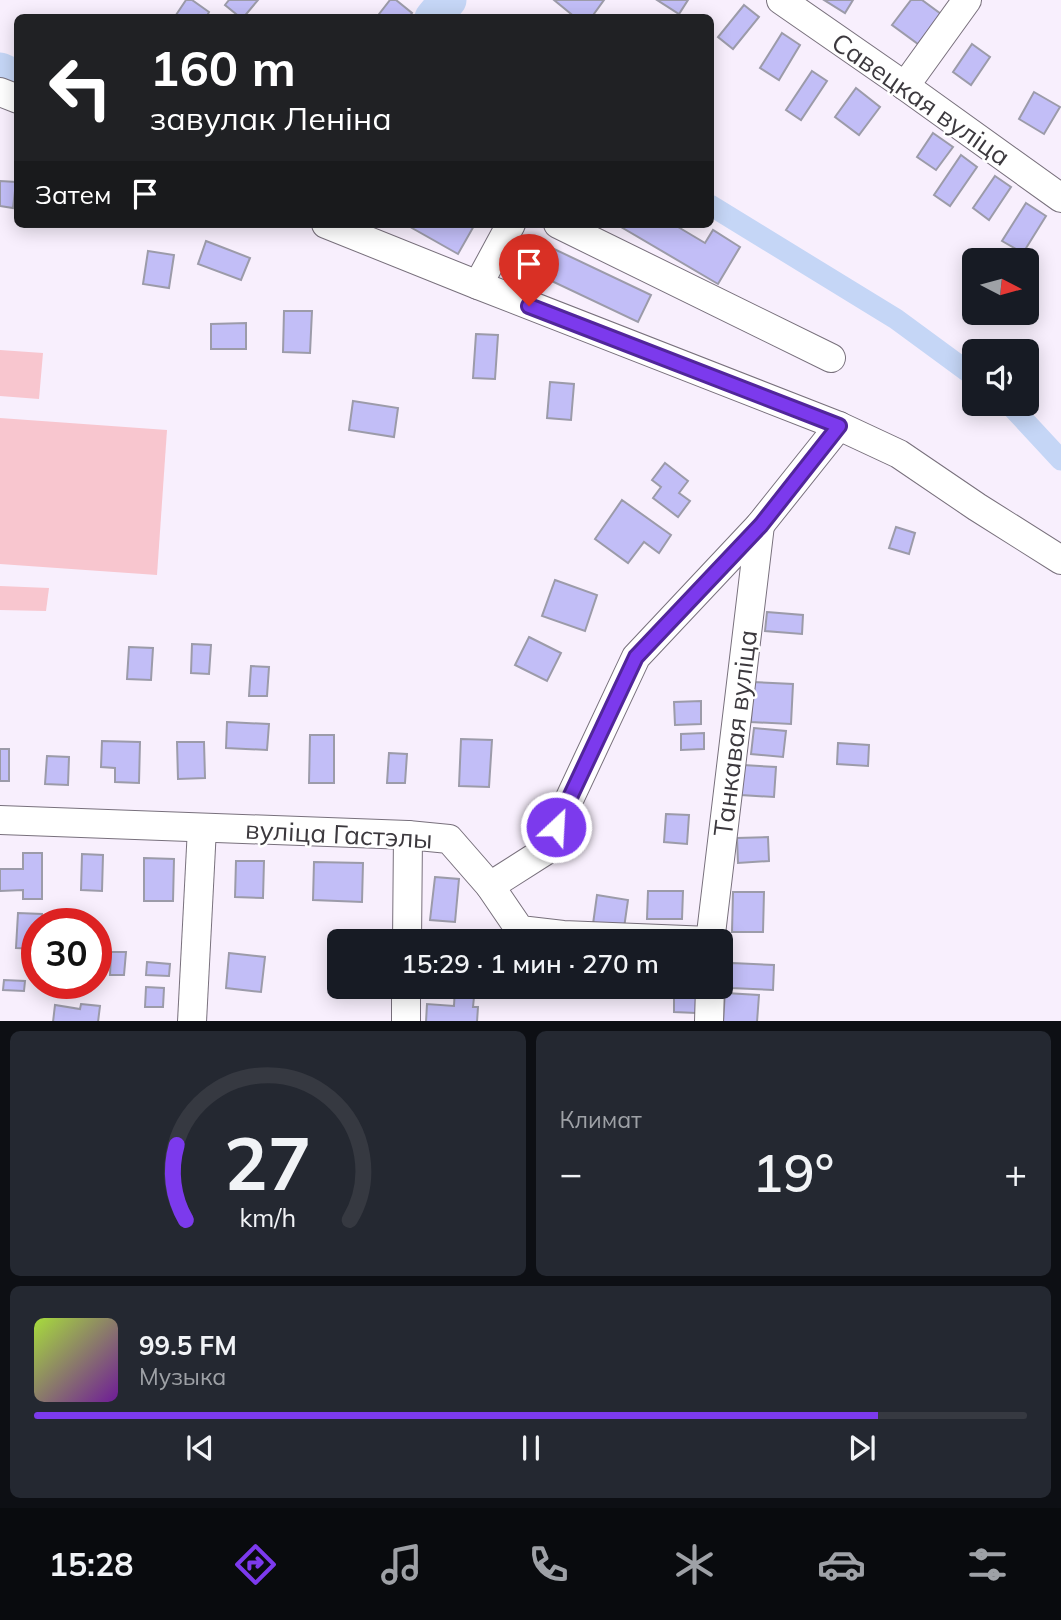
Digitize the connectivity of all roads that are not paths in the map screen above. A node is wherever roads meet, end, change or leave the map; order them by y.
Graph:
1 (781, 0) edge
2 (967, 0) edge
3 (905, 86) junction
4 (1061, 198) edge
5 (336, 228) edge
6 (510, 228) edge
7 (566, 228) edge
8 (478, 285) junction
9 (831, 358) dead end
10 (839, 426) junction
11 (761, 525) junction
12 (1061, 559) edge
13 (0, 820) edge
14 (202, 828) junction
15 (408, 835) junction
16 (490, 886) junction
17 (407, 929) edge
18 (519, 929) edge
19 (711, 929) edge
20 (406, 999) edge
21 (710, 999) edge
22 (192, 1021) edge
23 (406, 1021) edge
24 (709, 1021) edge

1 - 3 street, Савецкая вуліца
2 - 3 street
3 - 4 street, Савецкая вуліца
5 - 8 street
6 - 8 street
7 - 9 street
8 - 10 street
10 - 11 street
10 - 12 street
11 - 16 street
11 - 19 street, Танкавая вуліца
13 - 14 street, вуліца Гастэлы
14 - 15 street, вуліца Гастэлы
14 - 22 street
15 - 16 street, вуліца Гастэлы
15 - 17 street
16 - 18 street, вуліца Гастэлы
20 - 23 street
21 - 24 street

